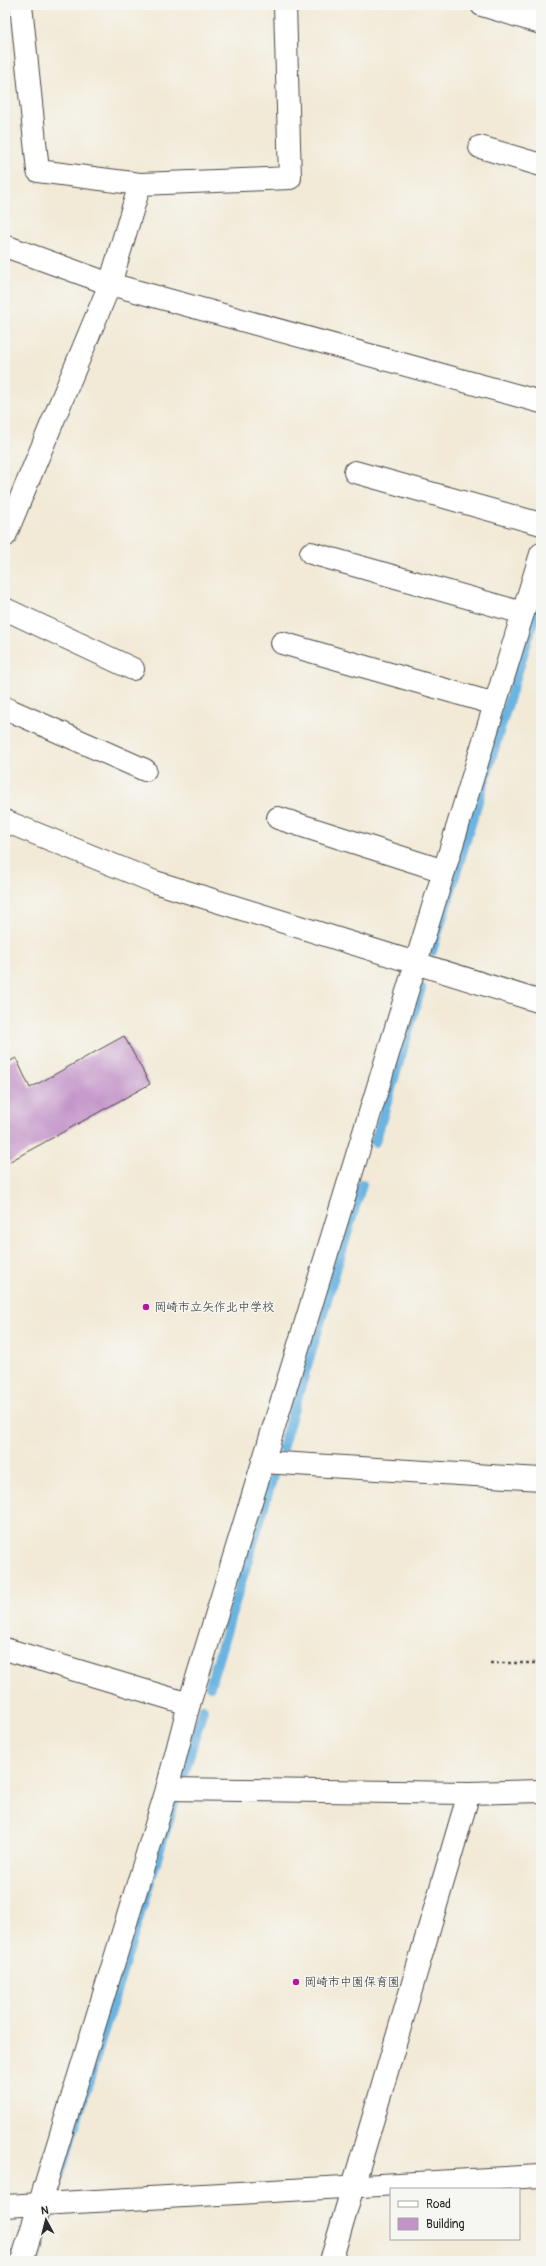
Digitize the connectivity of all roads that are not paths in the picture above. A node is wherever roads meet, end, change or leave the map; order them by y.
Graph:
1 (21, 5) edge
2 (285, 5) edge
3 (482, 5) edge
4 (541, 23) edge
5 (480, 147) dead end
6 (541, 166) edge
7 (140, 184) junction
8 (5, 246) edge
9 (110, 284) junction
10 (541, 402) edge
11 (355, 472) dead end
12 (541, 524) edge
13 (5, 536) edge
14 (311, 553) dead end
15 (541, 554) edge
16 (5, 609) edge
17 (523, 613) junction
18 (282, 643) dead end
19 (133, 670) dead end
20 (495, 704) junction
21 (5, 708) edge
22 (145, 770) dead end
23 (278, 818) dead end
24 (5, 821) edge
25 (444, 870) junction
26 (416, 963) junction
27 (541, 1002) edge
28 (263, 1462) junction
29 (541, 1479) edge
30 (5, 1649) edge
31 (189, 1704) junction
32 (168, 1789) junction
33 (541, 1791) edge
34 (469, 1793) junction
35 (541, 2176) edge
36 (354, 2186) junction
37 (39, 2204) junction
38 (5, 2206) edge
39 (22, 2261) edge
40 (331, 2261) edge

1 - 7 street
2 - 7 street
3 - 4 street
5 - 6 street
7 - 9 street
8 - 9 street
9 - 10 street
9 - 13 street
11 - 12 street
14 - 17 street
15 - 17 street
16 - 19 street
17 - 20 street
18 - 20 street
20 - 25 street
21 - 22 street
23 - 25 street
24 - 26 street
25 - 26 street
26 - 27 street
26 - 28 street
28 - 29 street
28 - 31 street
30 - 31 street
31 - 32 street
32 - 34 street
32 - 37 street
33 - 34 street
34 - 36 street
35 - 36 street
36 - 37 street
36 - 40 street
37 - 38 street
37 - 39 street

